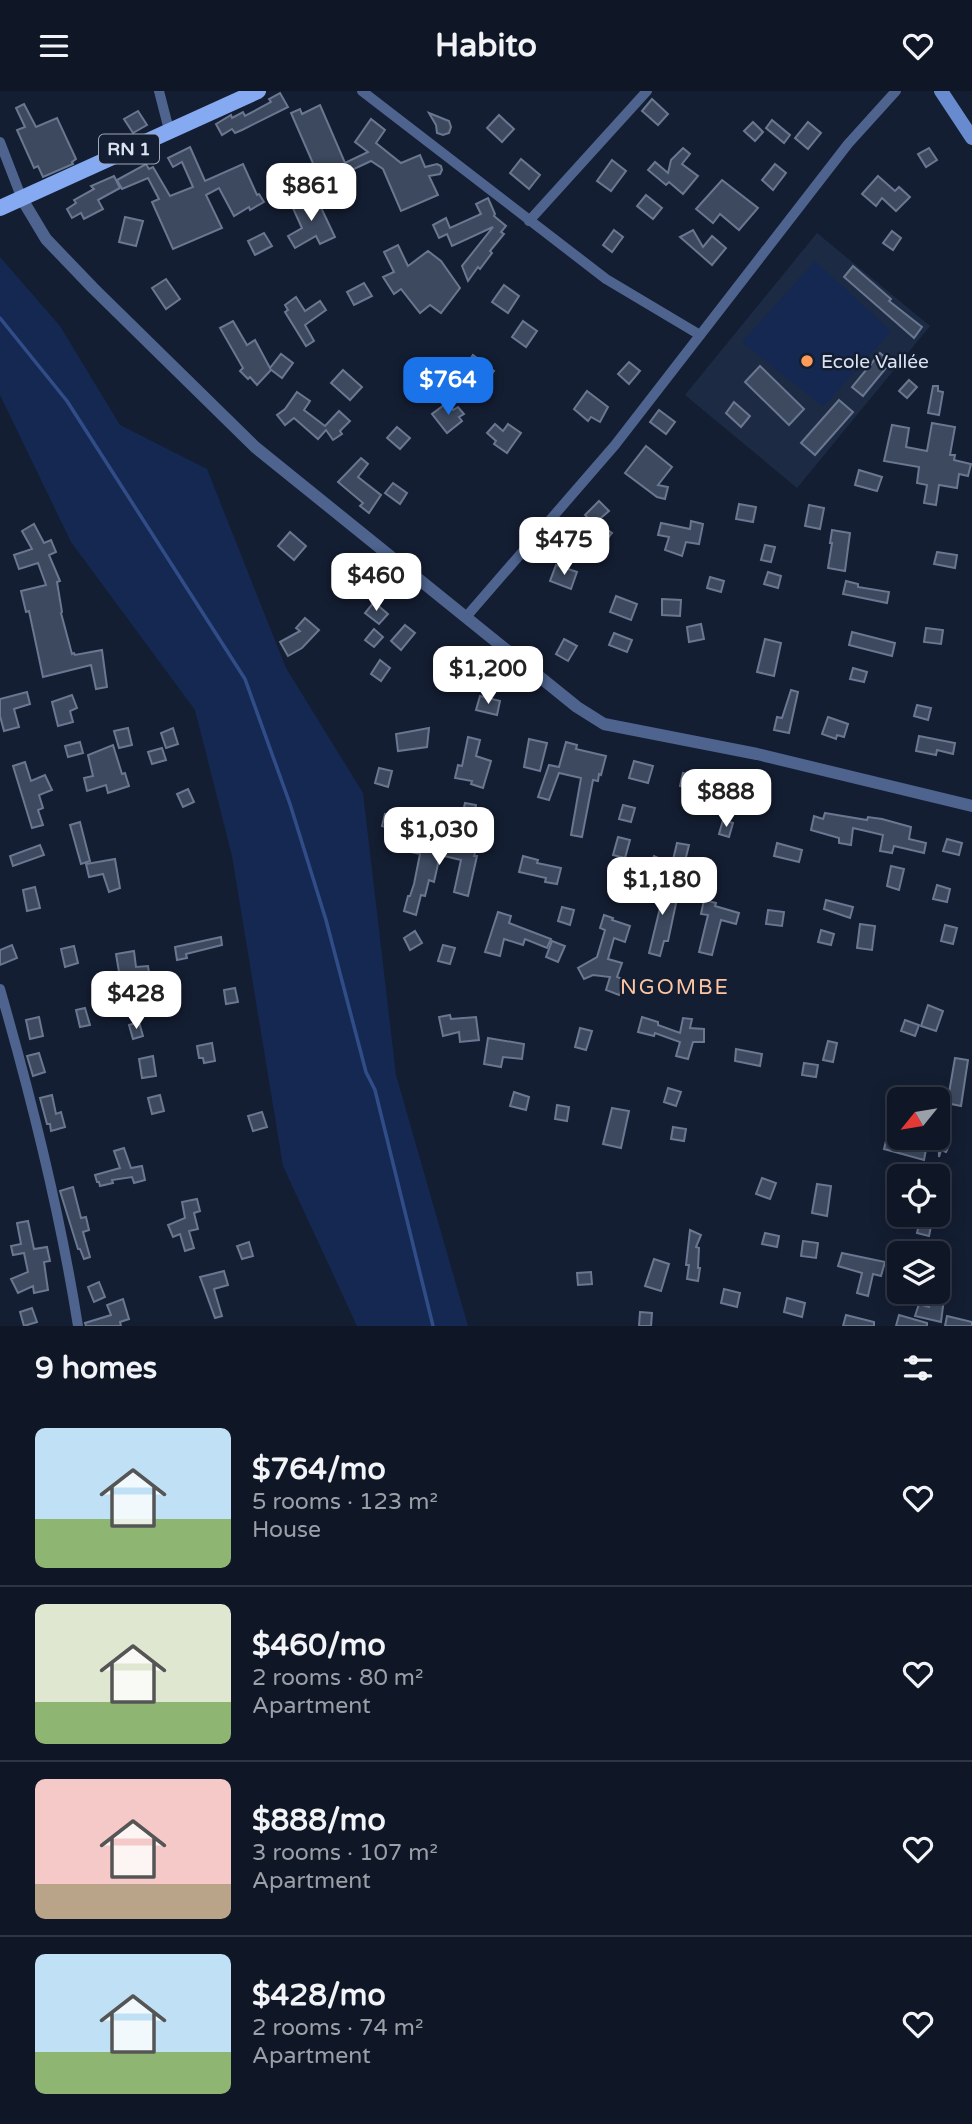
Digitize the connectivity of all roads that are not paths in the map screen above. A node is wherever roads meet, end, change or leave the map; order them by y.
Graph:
1 (159, 91) edge
2 (258, 91) edge
3 (362, 91) edge
4 (647, 91) edge
5 (895, 91) edge
6 (941, 91) edge
7 (169, 130) junction
8 (972, 138) edge
9 (0, 142) edge
10 (22, 199) junction
11 (0, 208) edge
12 (529, 221) junction
13 (700, 335) junction
14 (466, 617) junction
15 (972, 806) edge
16 (0, 989) edge
17 (78, 1326) edge

1 - 7 street
2 - 7 main road, RN 1
3 - 12 street
4 - 12 street
5 - 13 street
6 - 8 main road
7 - 10 main road, RN 1
9 - 10 street
10 - 11 main road, RN 1
10 - 14 street
12 - 13 street
13 - 14 street
14 - 15 street
16 - 17 street

